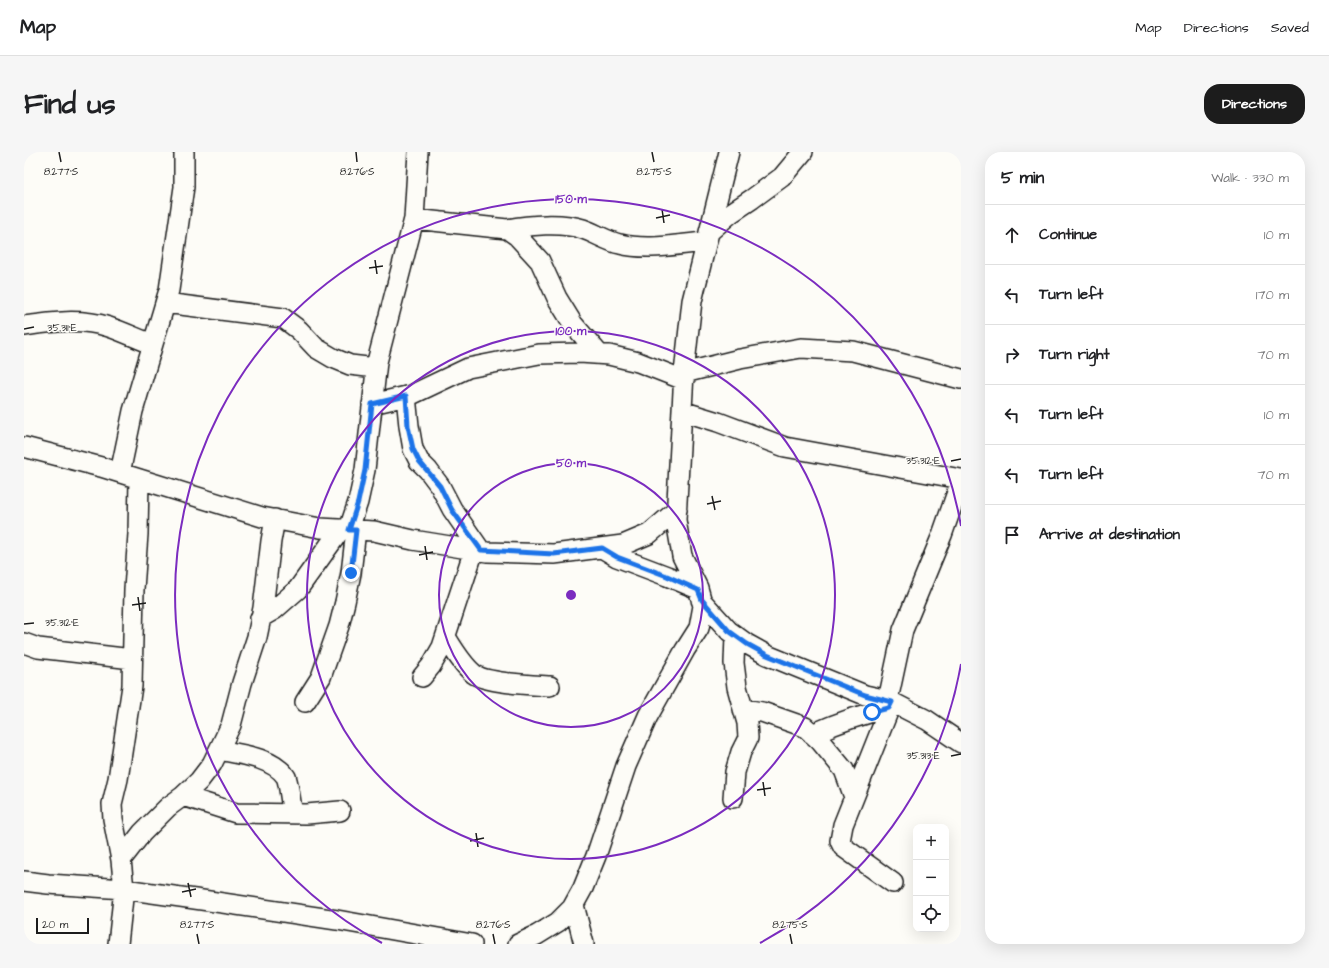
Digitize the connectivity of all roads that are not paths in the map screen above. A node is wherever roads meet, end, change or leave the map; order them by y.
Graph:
1 (184, 152) edge
2 (418, 152) edge
3 (729, 152) edge
4 (803, 152) edge
5 (414, 219) junction
6 (507, 229) junction
7 (708, 237) junction
8 (165, 303) junction
9 (24, 326) edge
10 (152, 344) junction
11 (599, 354) junction
12 (376, 368) junction
13 (684, 376) junction
14 (961, 379) edge
15 (406, 396) junction
16 (372, 404) junction
17 (682, 411) junction
18 (24, 448) edge
19 (120, 473) junction
20 (139, 478) junction
21 (961, 480) edge
22 (677, 510) junction
23 (956, 516) edge
24 (275, 519) junction
25 (348, 529) junction
26 (602, 548) junction
27 (477, 550) junction
28 (700, 595) junction
29 (260, 618) junction
30 (735, 636) junction
31 (446, 637) junction
32 (24, 643) edge
33 (132, 659) junction
34 (422, 677) dead end
35 (550, 686) dead end
36 (305, 702) dead end
37 (890, 704) junction
38 (743, 709) junction
39 (812, 734) junction
40 (961, 743) edge
41 (219, 750) junction
42 (183, 796) junction
43 (854, 797) junction
44 (733, 798) dead end
45 (340, 811) dead end
46 (293, 814) junction
47 (121, 860) junction
48 (24, 881) edge
49 (893, 883) dead end
50 (124, 889) junction
51 (574, 905) junction
52 (118, 944) edge
53 (472, 944) edge
54 (518, 944) edge
55 (584, 944) edge

1 - 8 street
2 - 5 street
3 - 7 street
4 - 7 street
5 - 6 street
5 - 12 street
6 - 7 street
6 - 11 street
7 - 13 street
8 - 10 street
8 - 12 street
9 - 10 street
10 - 19 street
11 - 13 street
11 - 15 street
12 - 16 street
13 - 14 street
13 - 17 street
15 - 16 street
15 - 27 street
16 - 25 street
17 - 21 street
17 - 22 street
18 - 19 street
19 - 20 street
20 - 24 street
20 - 33 street
21 - 23 street
22 - 26 street
22 - 28 street
23 - 37 street
24 - 25 street
24 - 29 street
25 - 27 street
25 - 29 street
25 - 36 street
26 - 27 street
26 - 28 street
27 - 31 street
28 - 30 street
28 - 51 street
29 - 41 street
30 - 37 street
30 - 38 street
31 - 34 street
31 - 35 street
32 - 33 street
33 - 47 street
37 - 39 street
37 - 40 street
37 - 43 street
38 - 39 street
38 - 44 street
39 - 43 street
41 - 42 street
41 - 46 street
42 - 46 street
42 - 47 street
43 - 49 street
45 - 46 street
47 - 50 street
48 - 50 street
50 - 52 street
50 - 53 street
51 - 54 street
51 - 55 street

